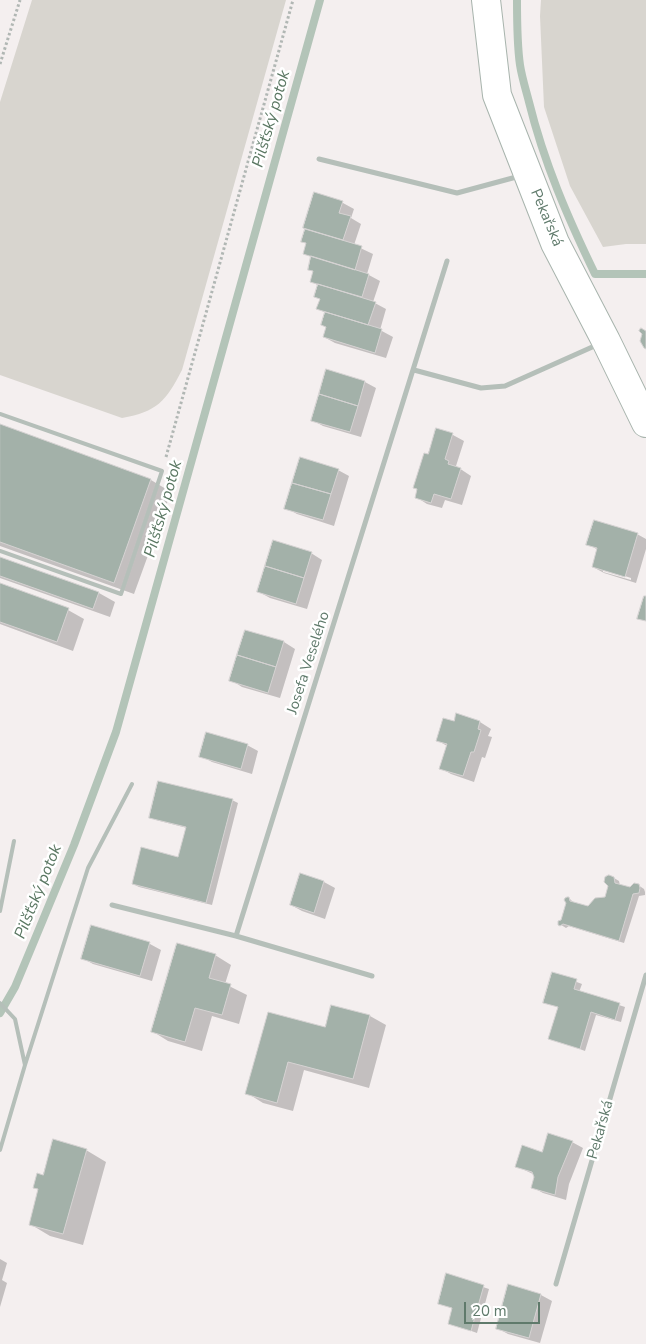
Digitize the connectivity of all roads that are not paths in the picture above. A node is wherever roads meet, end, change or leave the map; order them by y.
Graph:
1 (486, 0) edge
2 (319, 159) dead end
3 (528, 174) junction
4 (448, 261) dead end
5 (606, 341) junction
6 (414, 370) junction
7 (0, 414) edge
8 (646, 423) edge
9 (0, 551) edge
10 (132, 784) dead end
11 (14, 841) dead end
12 (112, 905) dead end
13 (0, 911) edge
14 (236, 936) junction
15 (646, 975) edge
16 (372, 976) dead end
17 (0, 1003) edge
18 (25, 1065) junction
19 (0, 1150) edge
20 (556, 1284) dead end

1 - 3 street, Pekařská
2 - 3 street
3 - 5 street, Pekařská
4 - 6 street, Josefa Veselého
5 - 6 street
5 - 8 street, Pekařská
6 - 14 street, Josefa Veselého
7 - 9 lane
10 - 18 lane
11 - 13 lane
12 - 14 street
14 - 16 street
15 - 20 street, Pekařská
17 - 18 lane
18 - 19 lane

